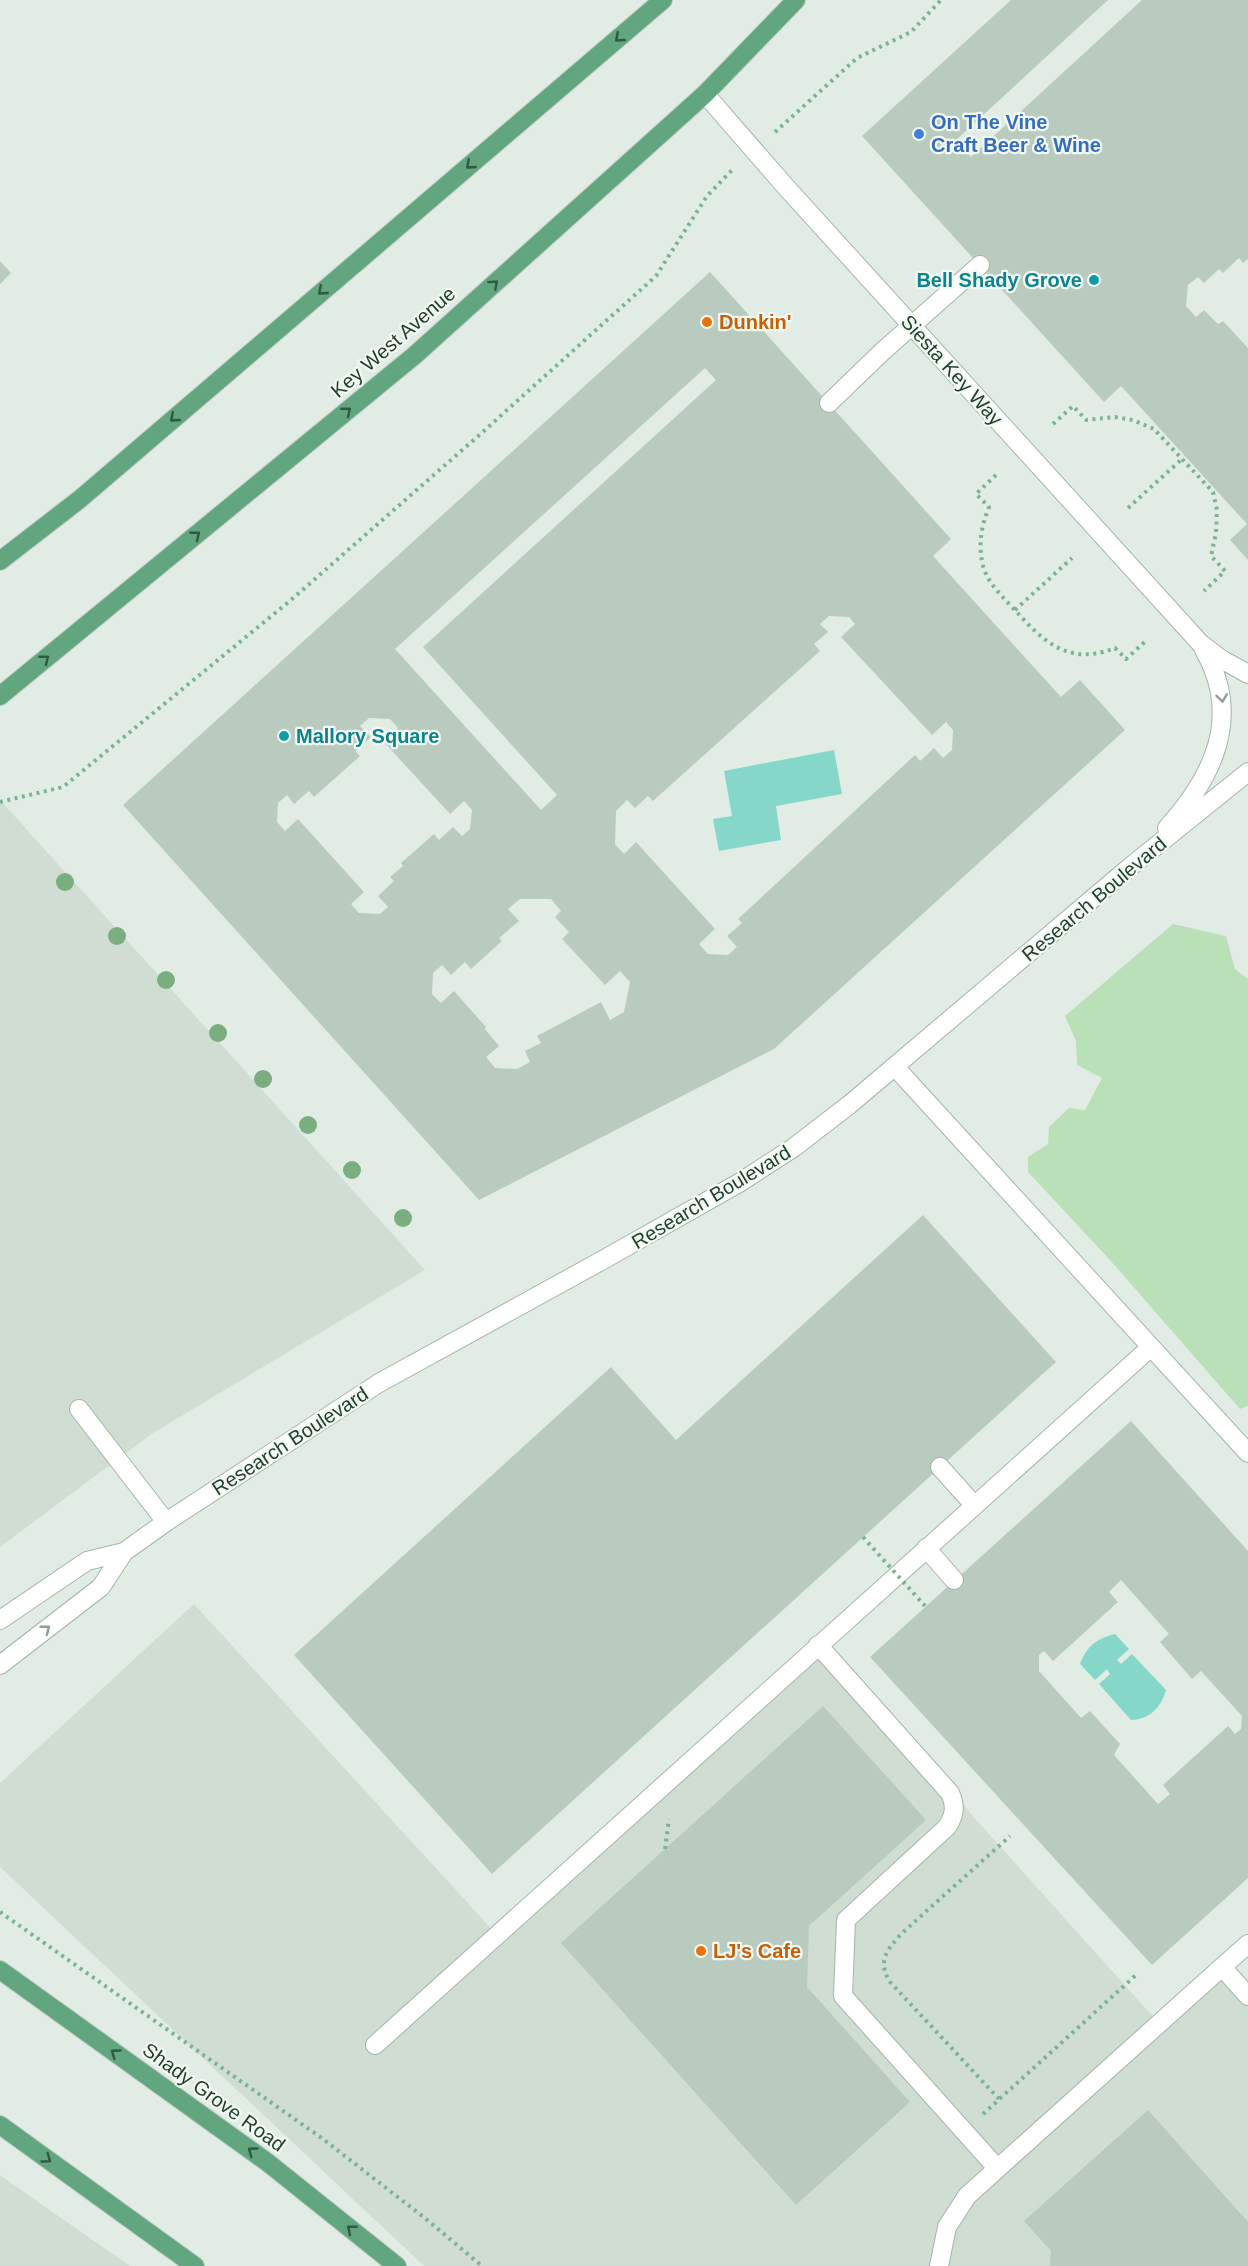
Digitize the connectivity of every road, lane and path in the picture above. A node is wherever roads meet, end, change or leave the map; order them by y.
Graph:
1 (663, 0) edge
2 (796, 0) edge
3 (941, 0) edge
4 (705, 94) junction
5 (754, 150) junction
6 (980, 265) tunnel mouth
7 (911, 325) junction
8 (829, 403) tunnel mouth
9 (1053, 424) dead end
10 (1182, 459) junction
11 (996, 475) dead end
12 (1128, 508) dead end
13 (1072, 558) dead end
14 (0, 561) edge
15 (1204, 591) dead end
16 (1015, 610) junction
17 (1147, 639) dead end
18 (1201, 644) junction
19 (1248, 674) edge
20 (0, 696) edge
21 (1248, 772) edge
22 (0, 802) edge
23 (1130, 867) junction
24 (895, 1066) junction
25 (1150, 1347) junction
26 (79, 1409) dead end
27 (1248, 1453) edge
28 (940, 1467) dead end
29 (974, 1505) junction
30 (166, 1522) junction
31 (864, 1537) dead end
32 (926, 1548) junction
33 (124, 1552) junction
34 (954, 1580) dead end
35 (925, 1606) dead end
36 (0, 1620) edge
37 (818, 1645) junction
38 (0, 1665) edge
39 (669, 1818) dead end
40 (1010, 1836) dead end
41 (665, 1849) dead end
42 (0, 1912) edge
43 (1248, 1944) edge
44 (1222, 1967) junction
45 (0, 1970) edge
46 (1136, 1975) dead end
47 (1248, 1996) edge
48 (375, 2045) dead end
49 (999, 2099) junction
50 (0, 2125) edge
51 (964, 2131) junction
52 (996, 2168) junction
53 (195, 2266) edge
54 (397, 2266) edge
55 (482, 2266) edge
56 (939, 2266) edge

1 -> 14 main road
2 - 4 main road, Key West Avenue
3 - 5 path
4 - 5 street, Siesta Key Way
20 -> 4 main road, Key West Avenue
5 - 7 street, Siesta Key Way
5 - 22 path
6 - 7 street
7 - 8 street
7 - 18 street, Siesta Key Way
9 - 10 path
10 - 12 path
10 - 15 path
11 - 16 path
13 - 16 path
16 - 17 path
18 - 19 street
18 -> 23 street
21 - 23 street, Research Boulevard
23 - 24 street, Research Boulevard
24 - 25 street
24 - 30 street, Research Boulevard
25 - 27 street
25 - 29 street
26 - 30 street
28 - 29 street
29 - 32 street
30 - 33 street, Research Boulevard
31 - 35 path, bridge
32 - 34 street
32 - 37 street
33 - 36 street, Research Boulevard
38 -> 33 street, Research Boulevard
37 - 48 street
37 - 51 street
39 - 41 path
40 - 49 path
42 - 55 path
43 - 44 street
44 - 47 street
44 - 52 street
54 -> 45 main road, Shady Grove Road
46 - 49 path
49 - 51 path
50 -> 53 main road
51 - 52 street
52 - 56 street

